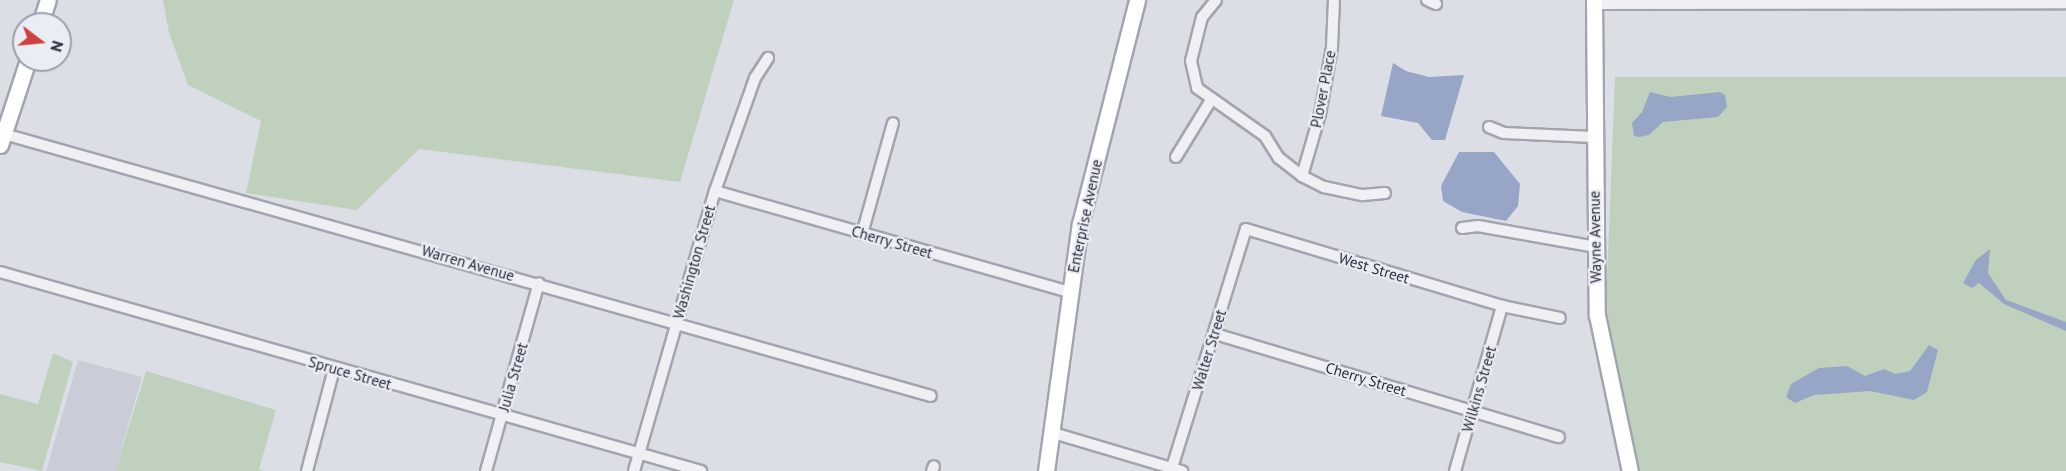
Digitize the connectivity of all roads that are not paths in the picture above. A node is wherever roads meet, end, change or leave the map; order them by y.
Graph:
1 (1137, 0) edge
2 (1216, 0) edge
3 (1334, 0) edge
4 (1594, 2) edge
5 (2038, 2) edge
6 (2066, 3) edge
7 (768, 58) dead end
8 (24, 72) edge
9 (1211, 100) junction
10 (893, 123) dead end
11 (1489, 127) dead end
12 (1593, 137) junction
13 (2, 140) edge
14 (1176, 157) dead end
15 (1302, 176) junction
16 (715, 191) junction
17 (1385, 193) dead end
18 (1462, 228) dead end
19 (1246, 230) joint
20 (862, 234) junction
21 (1596, 247) junction
22 (0, 272) edge
23 (539, 283) junction
24 (1069, 292) junction
25 (1502, 306) junction
26 (1560, 318) dead end
27 (676, 325) junction
28 (1215, 334) junction
29 (334, 369) junction
30 (931, 396) dead end
31 (1472, 411) junction
32 (501, 417) junction
33 (1050, 432) junction
34 (1559, 437) dead end
35 (639, 453) junction
36 (1175, 470) edge
37 (307, 471) edge
38 (486, 471) edge
39 (634, 471) edge
40 (701, 471) edge
41 (1046, 471) edge
42 (1455, 471) edge
43 (1630, 471) edge

1 - 24 street, Enterprise Avenue
2 - 9 street
3 - 15 street, Plover Place
4 - 5 street
4 - 12 street, Wayne Avenue
5 - 6 street
7 - 16 street, Washington Street
8 - 13 street
9 - 14 street
9 - 15 street
10 - 20 street
11 - 12 street
12 - 21 street, Wayne Avenue
13 - 23 street, Warren Avenue
15 - 17 street
16 - 20 street, Cherry Street
16 - 27 street, Washington Street
18 - 21 street
19 - 25 street, West Street
19 - 28 street, Walter Street
20 - 24 street, Cherry Street
21 - 43 street, Wayne Avenue
22 - 29 street, Spruce Street
23 - 27 street, Warren Avenue
23 - 32 street, Julia Street
24 - 33 street, Enterprise Avenue
25 - 26 street, West Street
25 - 31 street, Wilkins Street
27 - 30 street, Warren Avenue
27 - 35 street, Washington Street
28 - 31 street, Cherry Street
28 - 36 street, Walter Street
29 - 32 street, Spruce Street
29 - 37 street
31 - 34 street, Cherry Street
31 - 42 street, Wilkins Street
32 - 35 street, Spruce Street
32 - 38 street, Julia Street
33 - 36 street
33 - 41 street, Enterprise Avenue
35 - 39 street, Washington Street
35 - 40 street, Spruce Street

